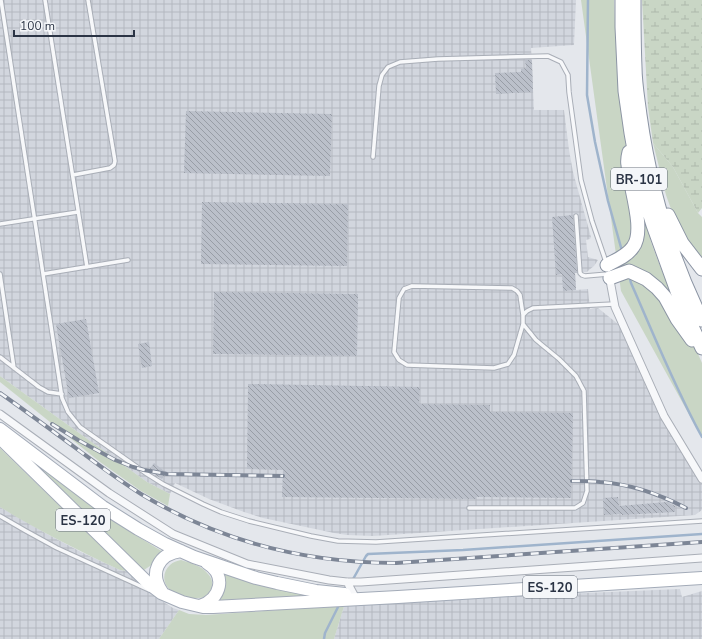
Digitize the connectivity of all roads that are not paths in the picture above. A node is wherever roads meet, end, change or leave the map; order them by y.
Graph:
1 (1, 0) edge
2 (46, 0) edge
3 (88, 0) edge
4 (622, 0) edge
5 (634, 0) edge
6 (630, 133) junction
7 (374, 157) dead end
8 (650, 173) junction
9 (72, 175) junction
10 (78, 212) junction
11 (576, 216) dead end
12 (35, 219) junction
13 (0, 224) edge
14 (128, 260) dead end
15 (87, 267) junction
16 (702, 269) edge
17 (609, 272) junction
18 (0, 274) edge
19 (43, 274) junction
20 (614, 304) junction
21 (523, 315) junction
22 (702, 320) edge
23 (523, 324) junction
24 (702, 348) edge
25 (702, 353) edge
26 (0, 357) edge
27 (14, 368) junction
28 (62, 394) junction
29 (0, 414) edge
30 (0, 429) edge
31 (0, 438) edge
32 (702, 479) edge
33 (469, 508) dead end
34 (0, 516) edge
35 (702, 521) edge
36 (181, 551) junction
37 (702, 558) edge
38 (205, 561) junction
39 (151, 576) junction
40 (702, 578) edge
41 (347, 582) junction
42 (133, 584) junction
43 (354, 595) junction
44 (169, 597) junction
45 (398, 597) junction
46 (198, 606) junction

1 - 12 lane
2 - 9 lane
3 - 9 lane
4 - 6 highway, BR-101
5 - 8 highway, BR-101
6 - 17 highway
6 - 24 highway, BR-101
7 - 17 lane
8 - 16 highway
8 - 22 highway, BR-101
9 - 10 lane
10 - 12 lane
10 - 15 lane
11 - 17 lane
12 - 13 lane
12 - 19 lane
14 - 15 lane
15 - 19 lane
17 - 20 street
17 - 25 highway
18 - 27 lane
19 - 28 lane
20 - 21 lane
20 - 32 street
21 - 23 lane
21 - 23 lane
23 - 33 lane
26 - 27 lane
27 - 28 lane
28 - 35 lane
29 - 41 street
30 - 36 main road, ES-120
31 - 39 main road, ES-120
34 - 42 lane
36 - 38 main road, ES-120
36 - 39 main road
37 - 41 street
38 - 43 main road, ES-120
38 - 46 main road
39 - 42 lane
39 - 44 main road, ES-120
40 - 45 main road, ES-120
41 - 43 street
42 - 44 lane
43 - 45 main road, ES-120
44 - 46 main road, ES-120
45 - 46 main road, ES-120

